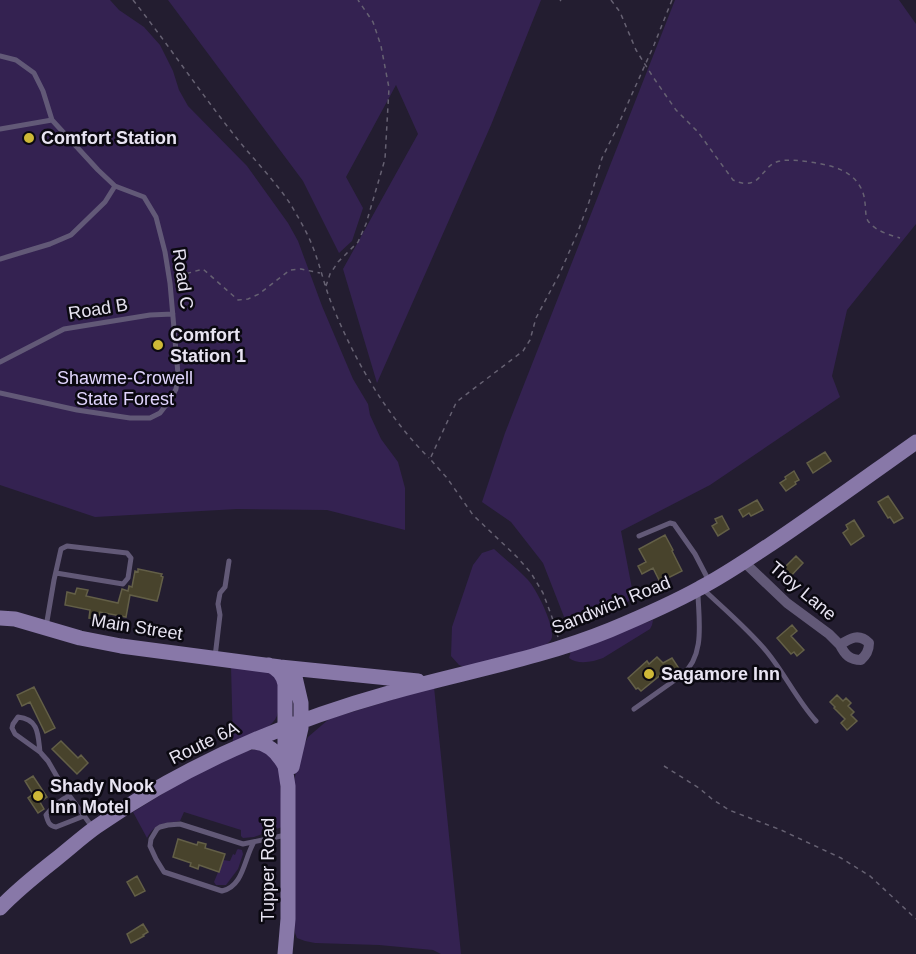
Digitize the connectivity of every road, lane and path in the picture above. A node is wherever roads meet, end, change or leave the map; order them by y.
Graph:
1 (133, 0) edge
2 (358, 0) edge
3 (611, 0) edge
4 (672, 0) edge
5 (0, 56) edge
6 (645, 64) junction
7 (52, 120) junction
8 (0, 129) edge
9 (115, 186) junction
10 (900, 238) dead end
11 (0, 259) edge
12 (321, 273) junction
13 (169, 278) junction
14 (326, 286) junction
15 (173, 315) junction
16 (0, 362) edge
17 (0, 393) edge
18 (916, 442) edge
19 (430, 459) junction
20 (639, 536) dead end
21 (230, 561) dead end
22 (744, 562) junction
23 (56, 573) junction
24 (703, 588) junction
25 (0, 618) edge
26 (46, 629) junction
27 (840, 645) dead end
28 (561, 648) junction
29 (215, 659) junction
30 (275, 666) junction
31 (430, 682) junction
32 (634, 709) dead end
33 (816, 721) dead end
34 (301, 722) junction
35 (285, 728) junction
36 (250, 742) junction
37 (39, 752) junction
38 (285, 766) junction
39 (664, 766) dead end
40 (288, 786) junction
41 (69, 796) junction
42 (84, 816) junction
43 (94, 829) junction
44 (288, 835) junction
45 (254, 842) junction
46 (0, 908) edge
47 (916, 919) edge
48 (285, 954) edge

1 - 12 path
2 - 14 path
3 - 6 path
4 - 6 path
5 - 7 lane, Road C
6 - 10 path
6 - 19 path
7 - 8 lane
7 - 9 lane, Road C
9 - 11 lane
9 - 13 lane, Road C
12 - 13 path
12 - 14 path
13 - 15 lane, Road C
14 - 19 path
15 - 16 lane, Road B
15 - 17 lane, Road C
18 - 22 main road, Sandwich Road
19 - 28 path
20 - 24 lane
21 - 29 lane
22 - 24 main road, Sandwich Road
22 - 27 street, Troy Lane
23 - 23 lane
23 - 26 lane
24 - 28 main road, Sandwich Road
24 - 32 lane
24 - 33 lane
25 - 26 main road, Main Street
26 - 29 main road, Main Street
28 - 31 main road, Sandwich Road
29 - 30 main road, Main Street
30 - 31 main road, Main Street
30 - 34 main road
30 - 35 main road
31 - 34 main road, Sandwich Road
34 - 35 main road, Sandwich Road
34 - 40 main road, Tupper Road
35 - 36 main road, Route 6A
35 - 38 main road, Tupper Road
36 - 38 main road
36 - 43 main road, Route 6A
37 - 37 lane
37 - 41 lane
38 - 40 main road, Tupper Road
39 - 47 path
40 - 44 main road, Tupper Road
41 - 42 lane
41 - 42 lane
42 - 43 lane
43 - 46 main road, Route 6A
44 - 45 lane
44 - 48 main road, Tupper Road
45 - 45 lane

